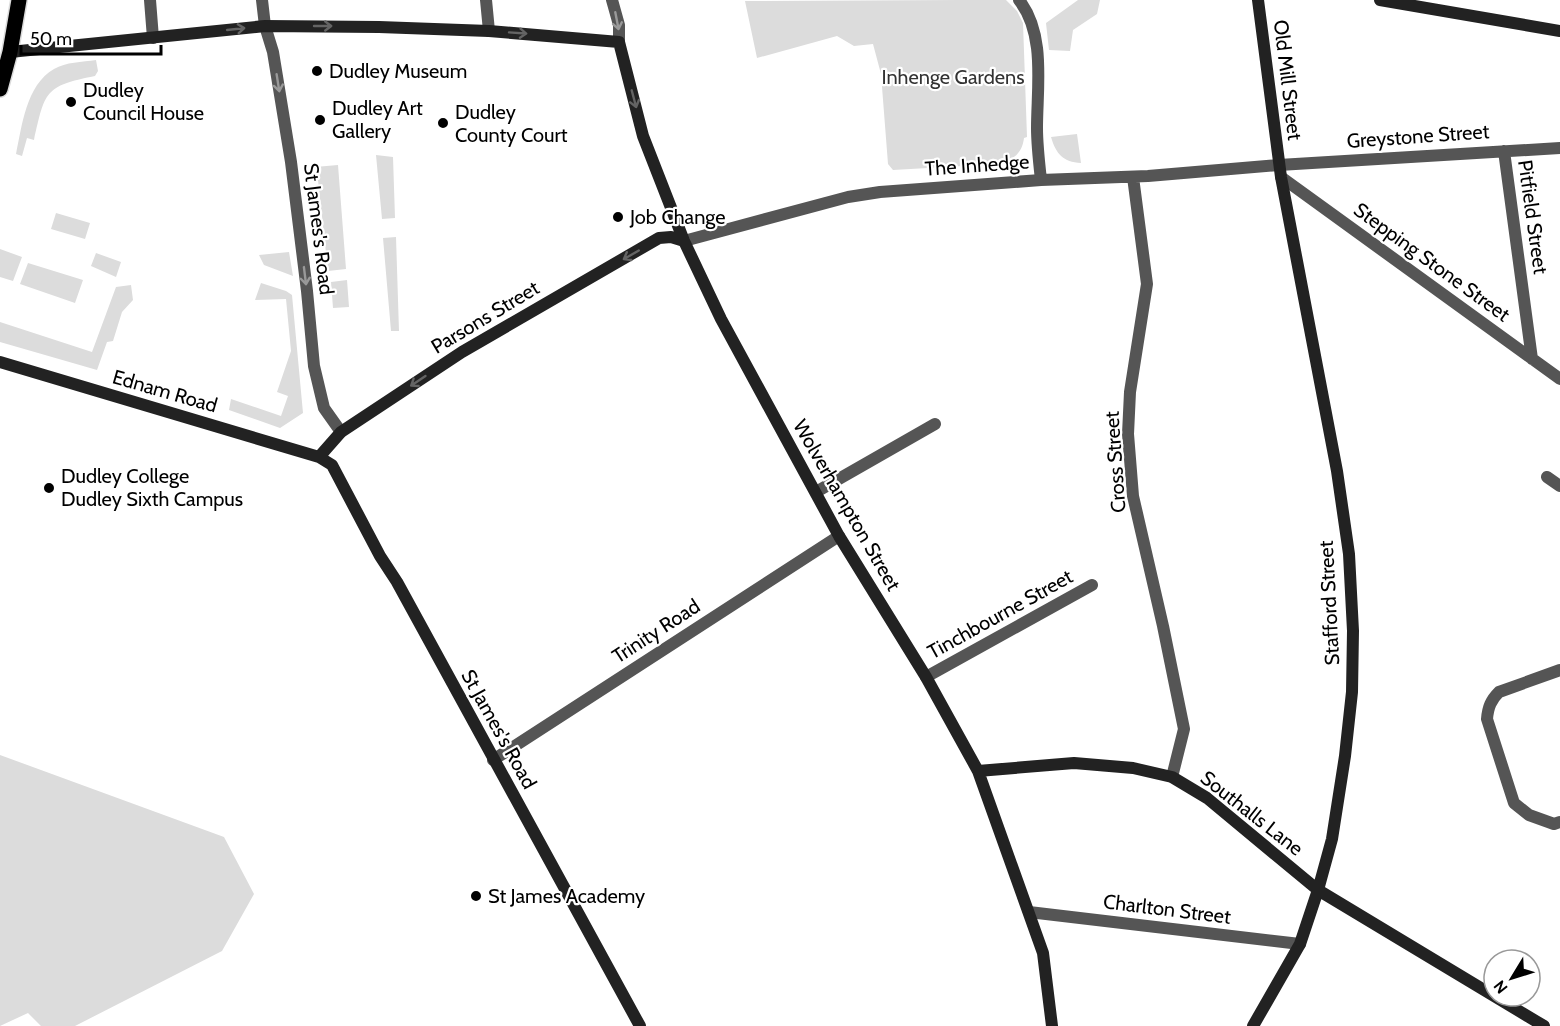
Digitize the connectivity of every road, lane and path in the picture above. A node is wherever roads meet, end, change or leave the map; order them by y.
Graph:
1 (19, 0) edge
2 (150, 0) edge
3 (262, 0) edge
4 (486, 0) edge
5 (612, 0) edge
6 (1019, 0) edge
7 (1258, 0) edge
8 (1380, 0) edge
9 (265, 26) junction
10 (1560, 30) edge
11 (489, 31) junction
12 (153, 38) junction
13 (619, 42) junction
14 (10, 52) junction
15 (0, 89) edge
16 (1560, 148) edge
17 (1504, 150) junction
18 (1280, 171) junction
19 (1133, 177) junction
20 (1041, 180) junction
21 (684, 241) junction
22 (1532, 359) junction
23 (0, 362) edge
24 (1560, 379) edge
25 (935, 424) dead end
26 (341, 432) junction
27 (319, 457) junction
28 (1547, 477) dead end
29 (1560, 486) edge
30 (816, 492) junction
31 (839, 536) junction
32 (1092, 585) dead end
33 (1560, 670) edge
34 (926, 677) junction
35 (493, 759) junction
36 (978, 771) junction
37 (1172, 777) junction
38 (1560, 822) edge
39 (1318, 890) junction
40 (1029, 912) junction
41 (1300, 944) junction
42 (640, 1026) edge
43 (1052, 1026) edge
44 (1253, 1026) edge
45 (1544, 1026) edge

1 - 14 main road
2 - 12 street
3 - 9 street, St James's Road
4 - 11 street
5 -> 13 street, Wolverhampton Street
6 - 20 street
7 - 18 main road, Old Mill Street
8 - 10 main road
9 -> 11 main road
12 -> 9 main road
9 -> 26 street, St James's Road
11 -> 13 main road
12 - 14 main road
13 -> 21 main road, Wolverhampton Street
14 - 15 main road
16 - 17 street, Greystone Street
17 - 18 street, Greystone Street
17 - 22 street, Pitfield Street
18 - 19 street, The Inhedge
18 - 22 street, Stepping Stone Street
18 - 39 main road, Stafford Street
19 - 20 street, The Inhedge
19 - 37 street, Cross Street
20 - 21 street, The Inhedge
21 -> 26 main road, Parsons Street
21 - 30 main road, Wolverhampton Street
22 - 24 street, Stepping Stone Street
23 - 27 main road, Ednam Road
25 - 30 street
26 - 27 main road, Parsons Street
27 - 35 main road, St James's Road
28 - 29 street
30 - 31 main road, Wolverhampton Street
31 - 34 main road, Wolverhampton Street
31 - 35 street, Trinity Road
32 - 34 street, Tinchbourne Street
33 - 38 street
34 - 36 main road, Wolverhampton Street
35 - 42 main road, St James's Road
36 - 37 main road, Southalls Lane
36 - 40 main road, Wolverhampton Street
37 - 39 main road, Southalls Lane
39 - 41 main road, Stafford Street
39 - 45 main road, Southalls Lane
40 - 41 street, Charlton Street
40 - 43 main road, Wolverhampton Street
41 - 44 main road, Stafford Street

